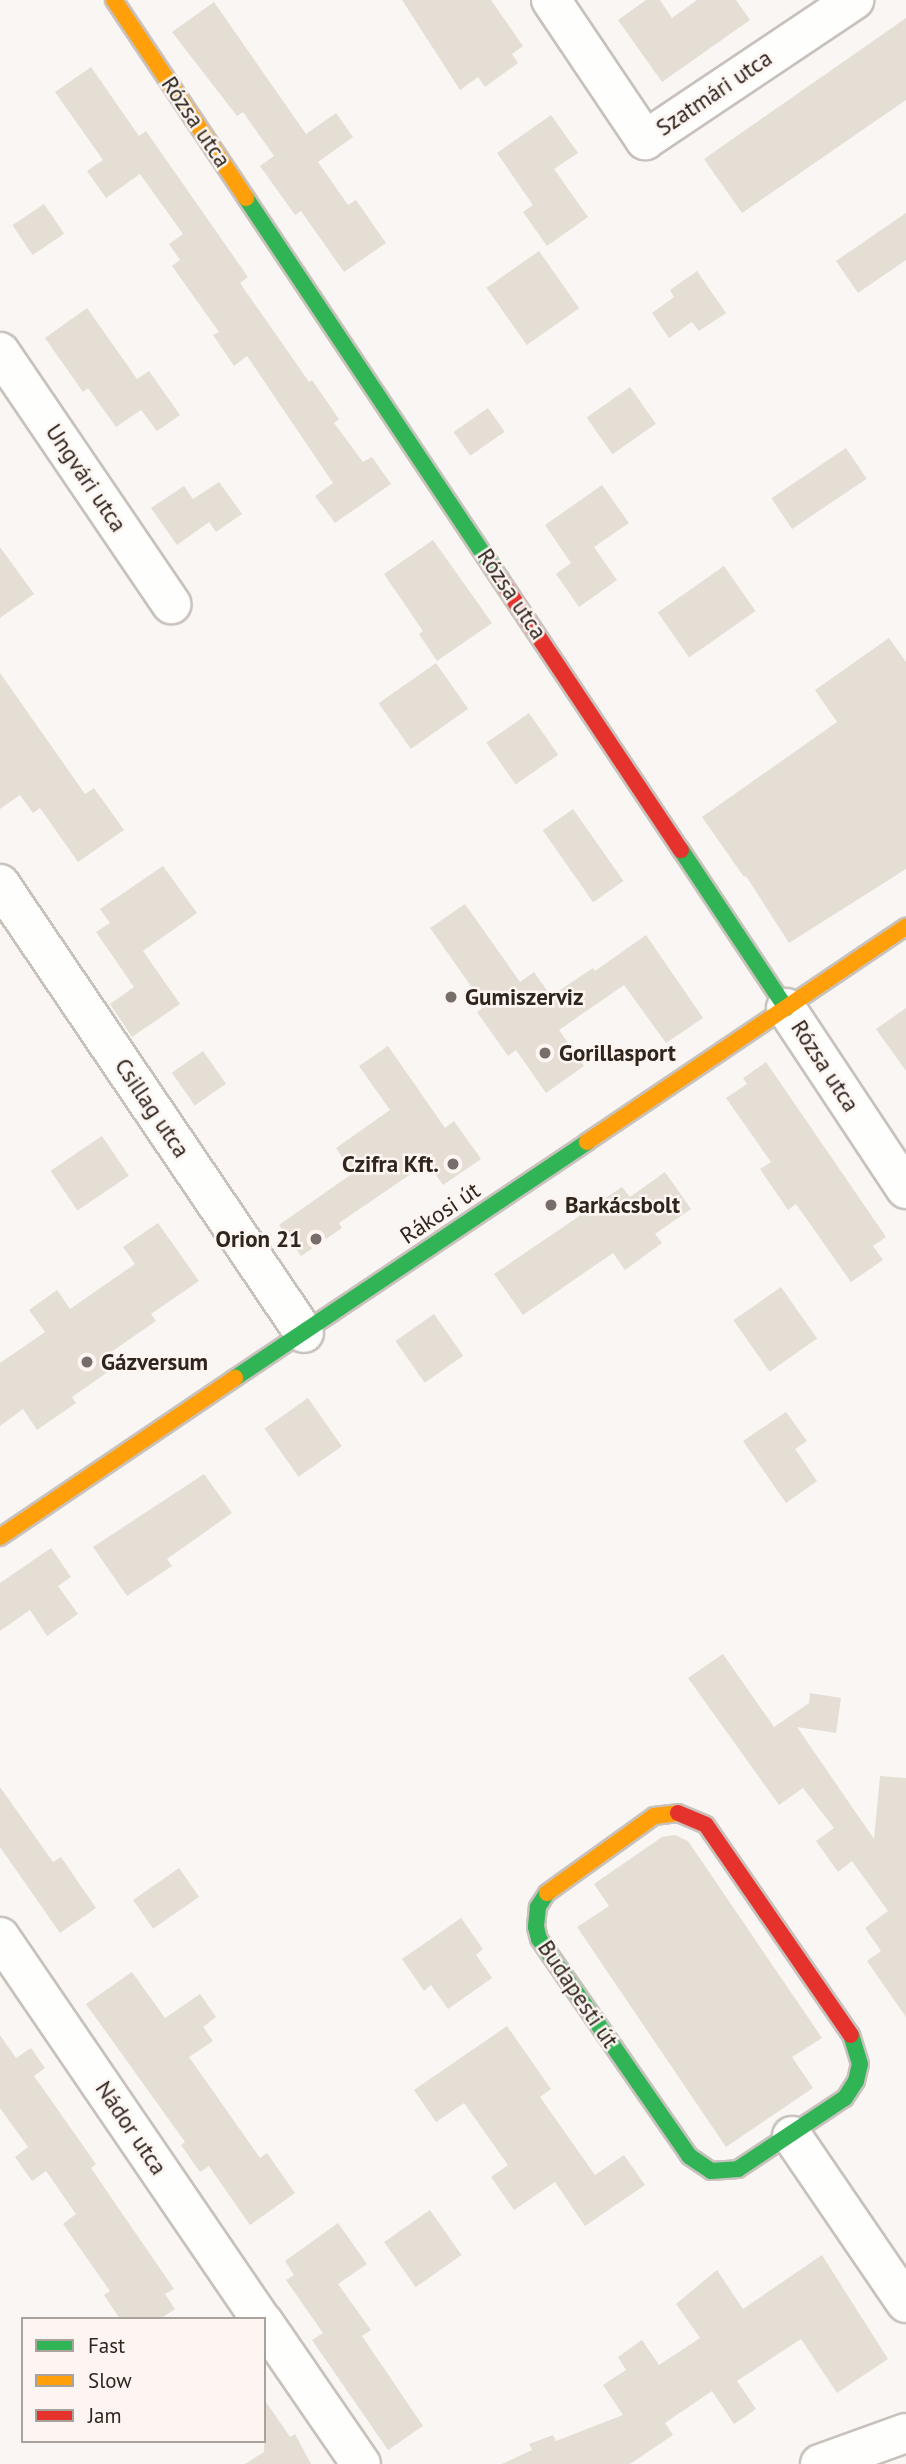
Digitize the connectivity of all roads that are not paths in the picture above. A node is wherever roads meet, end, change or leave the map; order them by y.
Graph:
1 (114, 0) edge
2 (551, 0) edge
3 (854, 0) edge
4 (0, 352) edge
5 (171, 604) dead end
6 (0, 884) edge
7 (906, 927) edge
8 (786, 1008) junction
9 (906, 1189) edge
10 (304, 1333) junction
11 (0, 1537) edge
12 (0, 1937) edge
13 (792, 2136) junction
14 (906, 2303) edge
15 (260, 2317) edge
16 (266, 2326) edge
17 (906, 2433) edge
18 (361, 2464) edge
19 (820, 2464) edge

1 - 8 street, Rózsa utca
2 - 3 street, Szatmári utca
4 - 5 street, Ungvári utca
6 - 10 street, Csillag utca
7 - 8 street, Rákosi út
8 - 9 street, Rózsa utca
8 - 10 street, Rákosi út
10 - 11 street, Rákosi út
12 - 15 street, Nádor utca
13 - 13 street, Budapesti út
13 - 14 street
16 - 18 street
17 - 19 street

